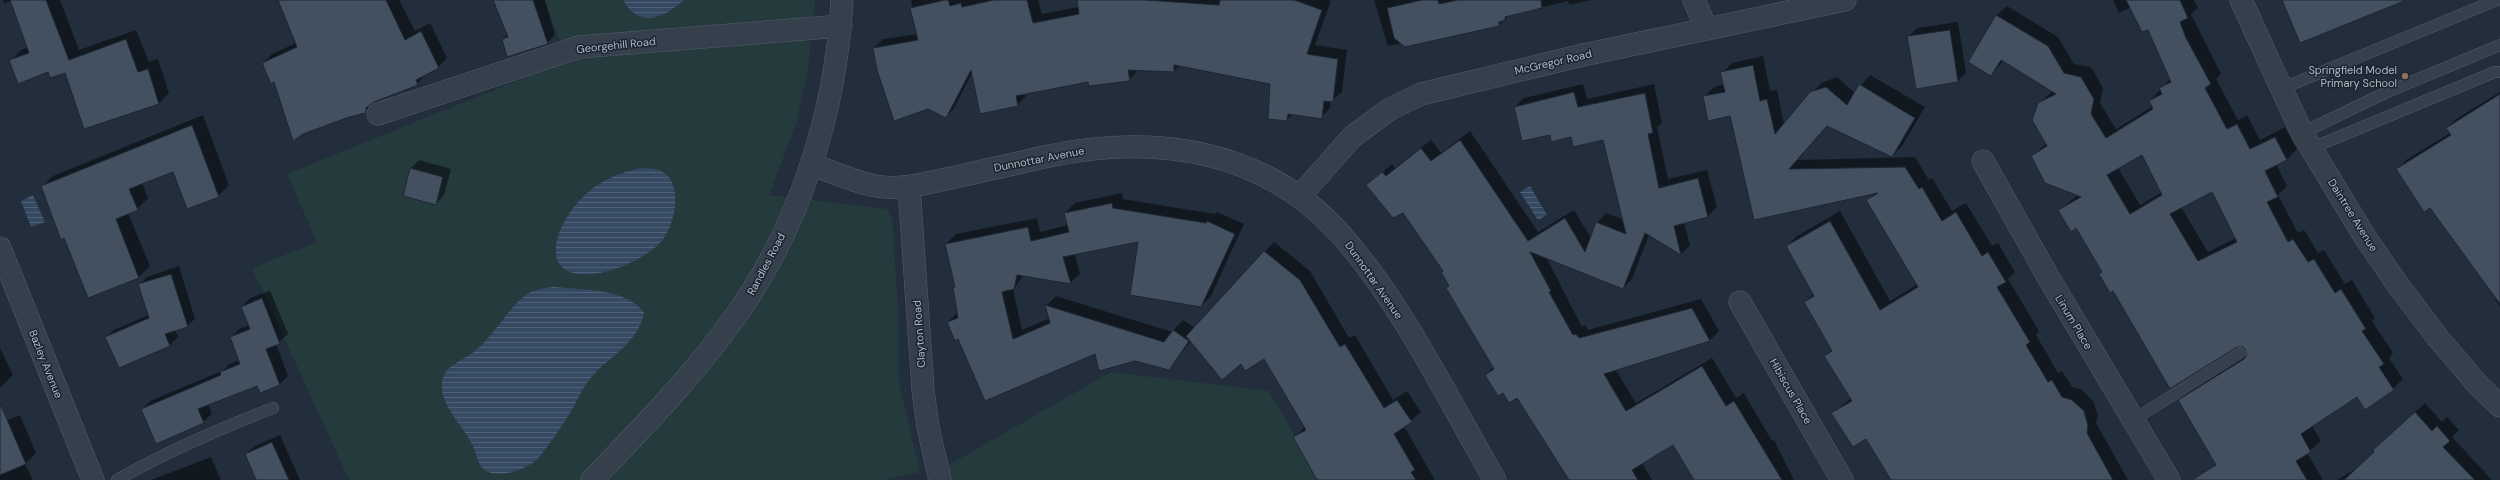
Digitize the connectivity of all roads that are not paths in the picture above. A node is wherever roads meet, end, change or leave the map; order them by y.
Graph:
1 (842, 0) edge
2 (1694, 0) edge
3 (1845, 0) edge
4 (2241, 0) edge
5 (2497, 0) edge
6 (841, 26) junction
7 (1706, 28) junction
8 (2500, 45) edge
9 (2500, 72) edge
10 (2283, 88) junction
11 (378, 114) dead end
12 (2307, 141) junction
13 (1983, 161) dead end
14 (811, 164) junction
15 (909, 187) junction
16 (1299, 197) junction
17 (0, 248) edge
18 (1740, 302) dead end
19 (2240, 352) dead end
20 (2500, 406) edge
21 (273, 408) dead end
22 (2133, 420) junction
23 (93, 480) edge
24 (117, 480) edge
25 (592, 480) edge
26 (940, 480) edge
27 (1495, 480) edge
28 (1842, 480) edge
29 (2170, 480) edge

1 - 6 street, Randles Road
2 - 7 street
3 - 7 street, McGregor Road
4 - 10 street, Daintree Avenue
5 - 10 lane
6 - 11 street, Georgehill Road
6 - 14 street, Randles Road
7 - 16 street, McGregor Road
8 - 12 lane
9 - 12 lane
10 - 12 street, Daintree Avenue
12 - 20 street, Daintree Avenue
13 - 22 street, Linum Place
14 - 15 street, Dunnottar Avenue
14 - 25 street, Randles Road
15 - 16 street, Dunnottar Avenue
15 - 26 street, Clayton Road
16 - 27 street, Dunnottar Avenue
17 - 23 street, Bazley Avenue
18 - 28 street, Hibiscus Place
19 - 22 lane
21 - 24 lane
22 - 29 street, Linum Place

